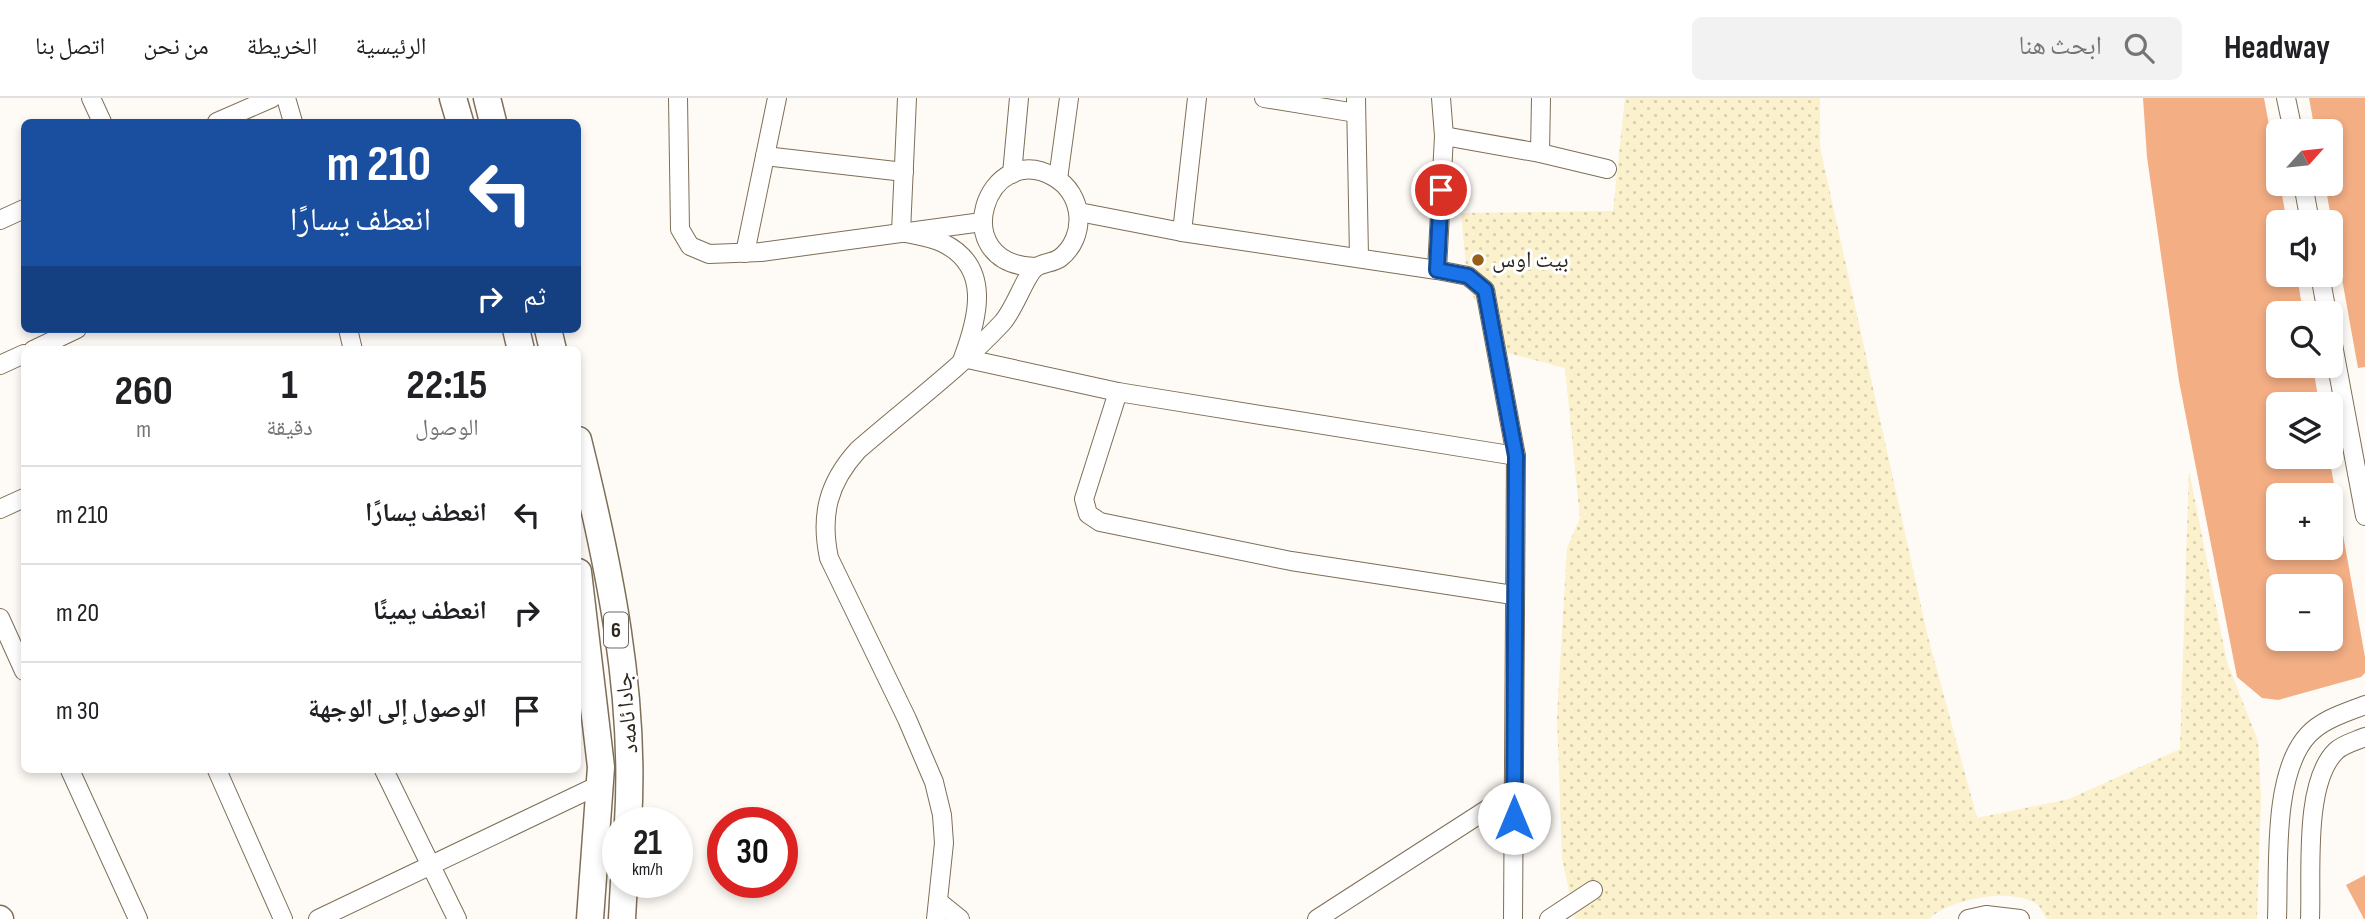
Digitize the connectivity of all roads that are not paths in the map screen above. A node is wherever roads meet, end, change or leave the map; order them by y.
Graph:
1 (91, 98) edge
2 (272, 98) edge
3 (286, 98) edge
4 (453, 98) edge
5 (487, 98) edge
6 (678, 98) edge
7 (777, 98) edge
8 (907, 98) edge
9 (1019, 98) edge
10 (1069, 98) edge
11 (1197, 98) edge
12 (1264, 98) edge
13 (1441, 98) edge
14 (1541, 98) edge
15 (2286, 98) edge
16 (1356, 106) edge
17 (101, 119) edge
18 (224, 119) edge
19 (292, 119) edge
20 (459, 119) edge
21 (492, 119) edge
22 (2290, 119) edge
23 (1444, 136) junction
24 (1540, 153) junction
25 (765, 156) junction
26 (1607, 169) dead end
27 (904, 172) junction
28 (1012, 174) junction
29 (1058, 179) junction
30 (21, 210) edge
31 (1079, 212) junction
32 (0, 220) edge
33 (982, 222) junction
34 (901, 232) junction
35 (1182, 232) junction
36 (745, 253) junction
37 (1359, 256) junction
38 (1035, 267) junction
39 (1437, 270) junction
40 (69, 333) edge
41 (41, 346) edge
42 (21, 355) edge
43 (963, 358) junction
44 (0, 365) edge
45 (2339, 378) edge
46 (1118, 392) junction
47 (581, 454) edge
48 (1516, 456) junction
49 (21, 499) edge
50 (0, 509) edge
51 (2365, 516) edge
52 (1513, 595) junction
53 (0, 618) edge
54 (581, 620) edge
55 (17, 635) edge
56 (583, 652) edge
57 (21, 656) edge
58 (2365, 705) edge
59 (2309, 734) junction
60 (2365, 737) edge
61 (2332, 756) junction
62 (71, 773) edge
63 (218, 773) edge
64 (385, 773) edge
65 (601, 784) junction
66 (1514, 792) junction
67 (629, 807) edge
68 (430, 865) junction
69 (1593, 890) dead end
70 (623, 898) edge
71 (937, 911) edge
72 (138, 919) edge
73 (283, 919) edge
74 (318, 919) edge
75 (457, 919) edge
76 (590, 919) edge
77 (622, 919) edge
78 (960, 919) edge
79 (1317, 919) edge
80 (1513, 919) edge
81 (1549, 919) edge
82 (1968, 919) edge
83 (2020, 919) edge
84 (2277, 919) edge
85 (2310, 919) edge

1 - 17 street
2 - 18 street
3 - 19 street
4 - 20 main road
5 - 21 main road
6 - 36 street
7 - 25 street
8 - 27 street
9 - 28 street
10 - 29 street
11 - 35 street
12 - 16 street
13 - 23 street
14 - 24 street
15 - 22 street
16 - 37 street
23 - 24 street
23 - 39 street
24 - 26 street
25 - 27 street
25 - 36 street
27 - 34 street
28 - 29 street
28 - 33 street
29 - 31 street
30 - 32 street
31 - 35 street
31 - 38 street
33 - 34 street
33 - 38 street
34 - 36 street
34 - 43 street
35 - 37 street
37 - 39 street
38 - 43 street
39 - 48 street
40 - 41 street
42 - 44 street
43 - 46 street
43 - 71 street
45 - 51 street
46 - 48 street
46 - 52 street
47 - 67 main road, جادا ئامەد / 6
48 - 52 street
49 - 50 street
52 - 66 street
53 - 55 street
54 - 56 main road, جادا ئامەد / 6
55 - 57 street
56 - 65 main road, جادا ئامەد / 6
58 - 59 street
59 - 61 street
59 - 84 street
60 - 61 street
61 - 85 street
62 - 72 street
63 - 73 street
64 - 68 street
65 - 68 street
65 - 76 main road, جادا ئامەد / 6
66 - 79 street
66 - 80 street
68 - 74 street
68 - 75 street
69 - 81 street
70 - 77 main road
71 - 78 street
82 - 83 street

